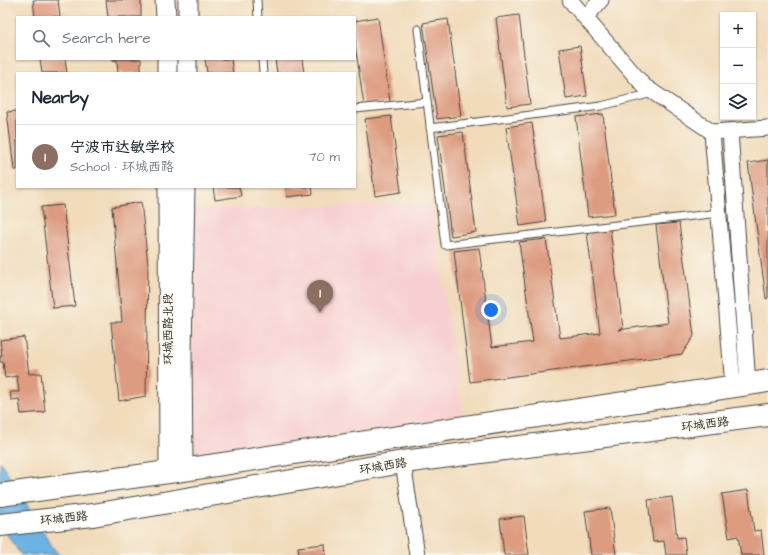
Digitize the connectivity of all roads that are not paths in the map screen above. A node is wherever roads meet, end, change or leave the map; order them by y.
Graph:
1 (165, 0) edge
2 (188, 0) edge
3 (257, 0) edge
4 (570, 0) edge
5 (601, 0) edge
6 (166, 16) edge
7 (188, 16) edge
8 (258, 16) edge
9 (586, 17) junction
10 (418, 30) dead end
11 (167, 60) edge
12 (187, 60) edge
13 (262, 60) edge
14 (167, 72) edge
15 (187, 72) edge
16 (263, 72) edge
17 (655, 93) junction
18 (426, 102) junction
19 (356, 109) edge
20 (430, 128) junction
21 (768, 128) edge
22 (730, 131) junction
23 (712, 132) junction
24 (168, 188) edge
25 (185, 188) edge
26 (719, 213) junction
27 (750, 384) edge
28 (768, 415) edge
29 (403, 462) junction
30 (176, 470) junction
31 (0, 495) edge
32 (0, 525) edge
33 (417, 555) edge

1 - 6 street
2 - 7 street
3 - 8 lane
4 - 9 street
5 - 9 street
9 - 17 street
10 - 18 lane
11 - 14 street
12 - 15 street
13 - 16 lane
17 - 20 lane
17 - 23 street
18 - 19 lane
18 - 20 lane
20 - 26 lane
21 - 22 street
22 - 23 street
22 - 27 street
23 - 26 street
24 - 30 street, 环城西路北段
25 - 30 street, 环城西路北段
26 - 27 street
27 - 30 main road
28 - 29 main road, 环城西路
29 - 32 main road, 环城西路
29 - 33 street
30 - 31 main road

